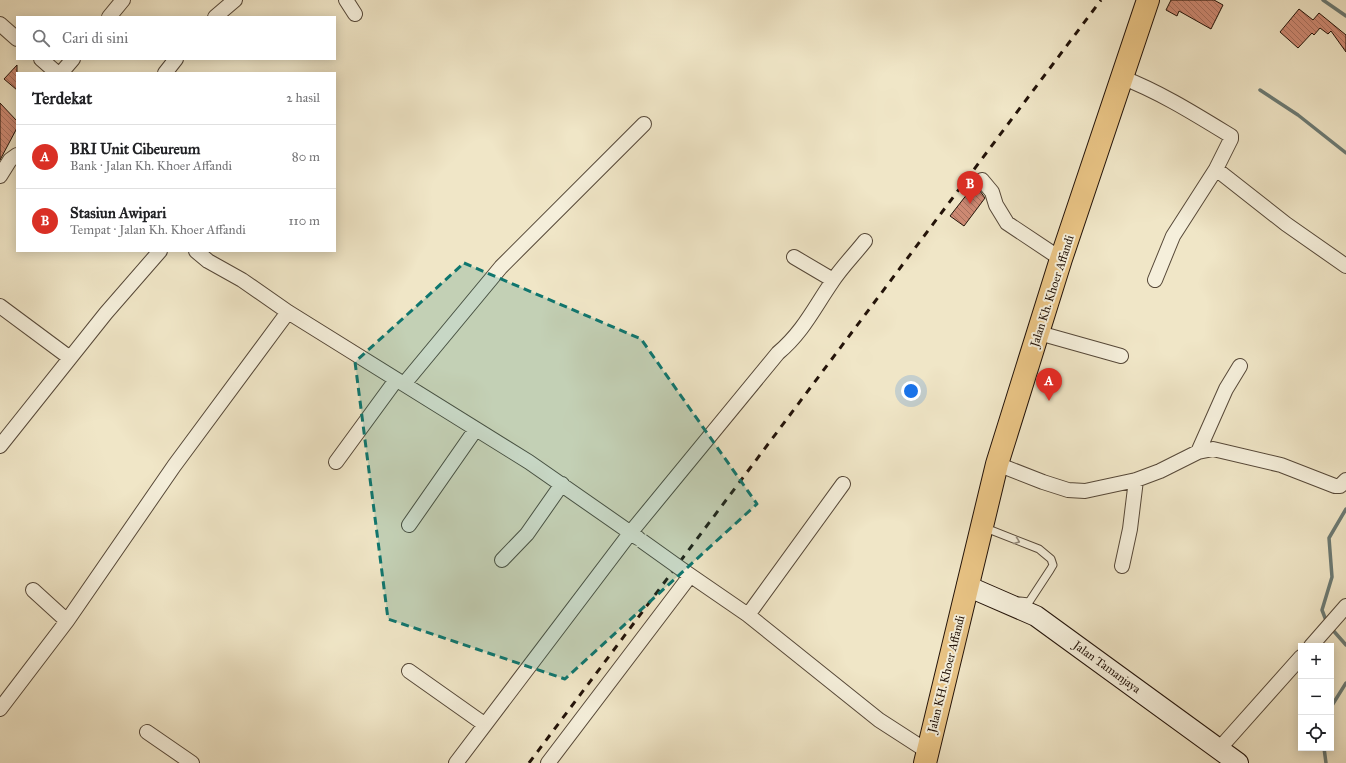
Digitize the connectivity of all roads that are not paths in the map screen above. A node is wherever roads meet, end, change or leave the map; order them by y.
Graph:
1 (123, 0) edge
2 (235, 0) edge
3 (346, 0) edge
4 (1148, 0) edge
5 (355, 14) dead end
6 (110, 16) edge
7 (216, 16) edge
8 (0, 24) edge
9 (16, 37) edge
10 (42, 60) edge
11 (72, 60) edge
12 (175, 60) edge
13 (56, 72) edge
14 (63, 72) edge
15 (166, 72) edge
16 (1121, 77) junction
17 (644, 124) dead end
18 (16, 156) edge
19 (1216, 169) junction
20 (0, 176) edge
21 (982, 180) dead end
22 (865, 242) dead end
23 (159, 252) edge
24 (197, 252) edge
25 (794, 257) dead end
26 (1061, 259) junction
27 (1346, 266) edge
28 (833, 280) junction
29 (1155, 280) dead end
30 (0, 306) edge
31 (288, 312) junction
32 (1039, 333) junction
33 (1121, 356) dead end
34 (70, 358) junction
35 (1240, 366) dead end
36 (400, 382) junction
37 (476, 429) junction
38 (0, 446) edge
39 (1198, 452) junction
40 (336, 462) dead end
41 (997, 464) junction
42 (1136, 480) junction
43 (1346, 480) edge
44 (562, 484) junction
45 (843, 484) dead end
46 (409, 525) dead end
47 (981, 526) junction
48 (637, 537) junction
49 (502, 560) dead end
50 (1122, 566) dead end
51 (687, 573) junction
52 (971, 581) junction
53 (990, 587) dead end
54 (33, 590) dead end
55 (1346, 606) edge
56 (748, 615) junction
57 (67, 621) junction
58 (1314, 643) edge
59 (1298, 660) edge
60 (409, 671) dead end
61 (0, 709) edge
62 (484, 724) junction
63 (147, 732) dead end
64 (1219, 749) junction
65 (926, 757) edge
66 (192, 763) edge
67 (456, 763) edge
68 (548, 763) edge
69 (1238, 763) edge

1 - 6 street
2 - 7 street
3 - 5 street
4 - 16 main road, Jalan Kh. Khoer Affandi
8 - 9 street
10 - 13 street
11 - 14 street
12 - 15 street
16 - 19 street
16 - 26 main road, Jalan Kh. Khoer Affandi
17 - 36 street
18 - 20 street
19 - 27 street
19 - 29 street
21 - 26 street
22 - 28 street
23 - 34 street
24 - 31 street
25 - 28 street
26 - 32 main road, Jalan Kh. Khoer Affandi
28 - 48 street
30 - 34 street
31 - 36 street
31 - 57 street
32 - 33 street
32 - 41 main road, Jalan Kh. Khoer Affandi
34 - 38 street
35 - 39 street
36 - 37 street
36 - 40 street
37 - 44 street
37 - 46 street
39 - 42 street
39 - 43 street
41 - 42 street
41 - 47 main road, Jalan Kh. Khoer Affandi
42 - 50 street
44 - 48 street
44 - 49 street
45 - 56 street
47 - 52 main road, Jalan Kh. Khoer Affandi
47 -> 53 lane
48 - 51 street, bridge
48 - 62 street
51 - 56 street
51 - 68 street
52 - 64 street, Jalan Tamanjaya
52 - 65 main road, Jalan KH. Khoer Affandi
54 - 57 street
55 - 58 street
56 - 65 street
57 - 61 street
59 - 64 street
60 - 62 street
62 - 67 street
63 - 66 street
64 - 69 street, Jalan Tamanjaya

